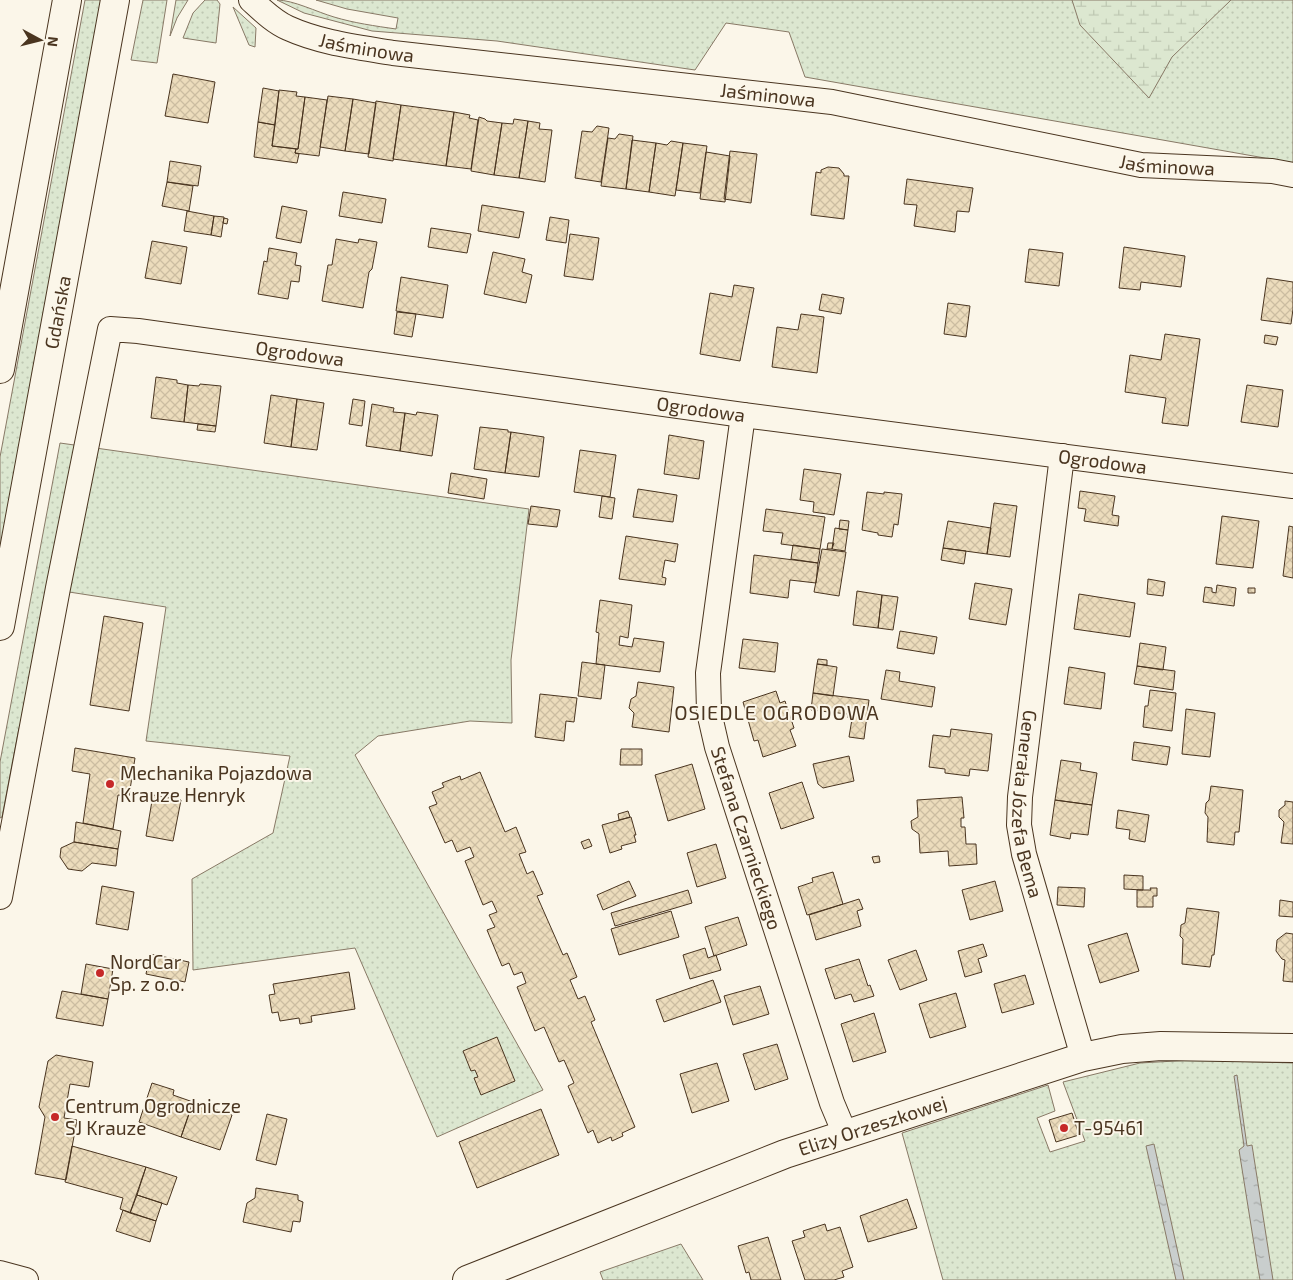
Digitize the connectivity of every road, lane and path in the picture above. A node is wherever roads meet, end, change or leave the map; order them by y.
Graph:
1 (65, 0) edge
2 (115, 0) edge
3 (251, 0) edge
4 (1293, 175) edge
5 (0, 369) edge
6 (743, 415) junction
7 (1062, 456) junction
8 (1293, 486) edge
9 (0, 626) edge
10 (0, 897) edge
11 (1293, 1048) edge
12 (1083, 1057) junction
13 (845, 1134) junction
14 (0, 1273) edge
15 (26, 1280) edge
16 (467, 1280) edge

1 - 5 main road
2 - 9 main road, Gdańska
3 - 4 street, Jaśminowa
6 - 7 street, Ogrodowa
6 - 10 street, Ogrodowa
6 - 13 street, Stefana Czarnieckiego
7 - 8 street, Ogrodowa
7 - 12 street, Generała Józefa Bema
11 - 12 main road, Elizy Orzeszkowej
12 - 13 main road, Elizy Orzeszkowej
13 - 16 main road, Elizy Orzeszkowej
14 - 15 street

